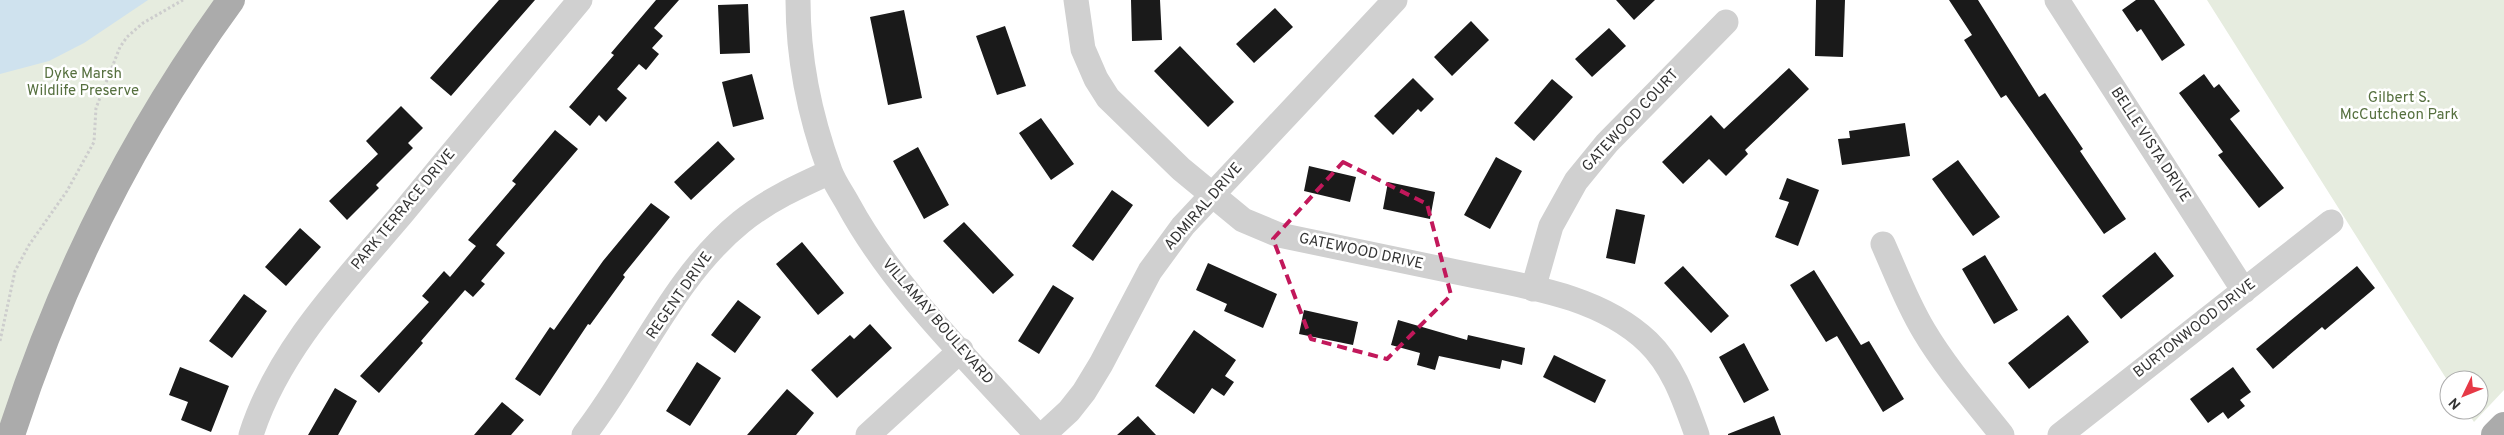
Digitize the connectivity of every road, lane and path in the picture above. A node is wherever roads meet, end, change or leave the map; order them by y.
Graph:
1 (183, 0) edge
2 (231, 0) edge
3 (580, 0) edge
4 (798, 0) edge
5 (1076, 0) edge
6 (1395, 0) edge
7 (2057, 0) edge
8 (1726, 22) dead end
9 (830, 172) junction
10 (1212, 195) junction
11 (2331, 222) dead end
12 (1883, 244) dead end
13 (1533, 289) junction
14 (2244, 291) junction
15 (0, 342) edge
16 (961, 350) junction
17 (2504, 426) edge
18 (11, 435) edge
19 (251, 435) edge
20 (584, 435) edge
21 (868, 435) edge
22 (1037, 435) edge
23 (1043, 435) edge
24 (1697, 435) edge
25 (2002, 435) edge
26 (2060, 435) edge
27 (2495, 435) edge

1 - 15 path
2 - 18 main road
3 - 19 street, PARK TERRACE DRIVE
4 - 9 street, VILLAMAY BOULEVARD
5 - 10 street, GATEWOOD DRIVE
6 - 10 street, ADMIRAL DRIVE
7 - 14 street, BELLE VISTA DRIVE
8 - 13 street, GATEWOOD COURT
9 - 16 street, VILLAMAY BOULEVARD
9 - 20 street, REGENT DRIVE
10 - 13 street, GATEWOOD DRIVE
10 - 23 street, ADMIRAL DRIVE
11 - 14 street, BURTONWOOD DRIVE
12 - 25 street
13 - 24 street, GATEWOOD DRIVE
14 - 26 street, BURTONWOOD DRIVE
16 - 21 street
16 - 22 street, VILLAMAY BOULEVARD
17 - 27 main road

